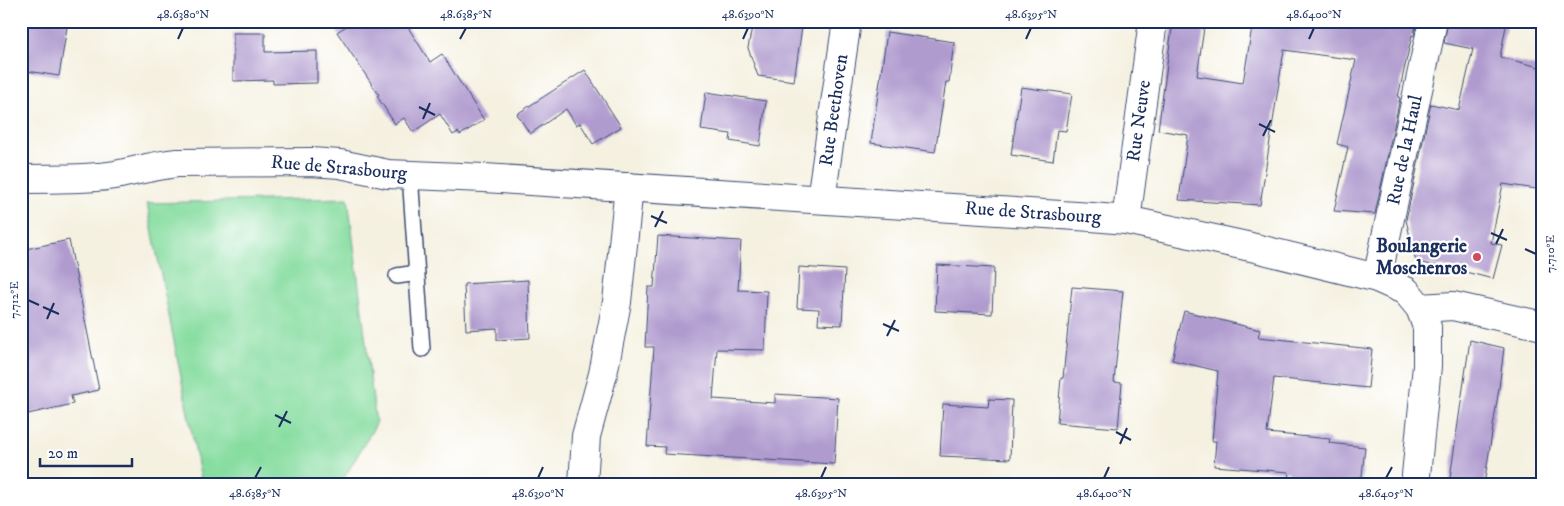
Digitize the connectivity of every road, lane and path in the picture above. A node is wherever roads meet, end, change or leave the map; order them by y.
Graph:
1 (847, 21) edge
2 (1152, 21) edge
3 (1433, 21) edge
4 (410, 174) junction
5 (21, 179) edge
6 (629, 187) junction
7 (821, 199) junction
8 (1126, 220) junction
9 (417, 273) junction
10 (397, 276) dead end
11 (1377, 278) junction
12 (1420, 308) junction
13 (1543, 326) edge
14 (422, 349) dead end
15 (583, 485) edge
16 (1414, 485) edge

1 - 7 street, Rue Beethoven
2 - 8 street, Rue Neuve
3 - 11 street, Rue de la Haul
4 - 5 street, Rue de Strasbourg
4 - 6 street, Rue de Strasbourg
4 - 9 lane
6 - 7 street, Rue de Strasbourg
6 - 15 street
7 - 8 street, Rue de Strasbourg
8 - 11 street, Rue de Strasbourg
9 - 10 lane
9 - 14 lane
11 - 12 street, Rue de Strasbourg
12 - 13 street
12 - 16 street

